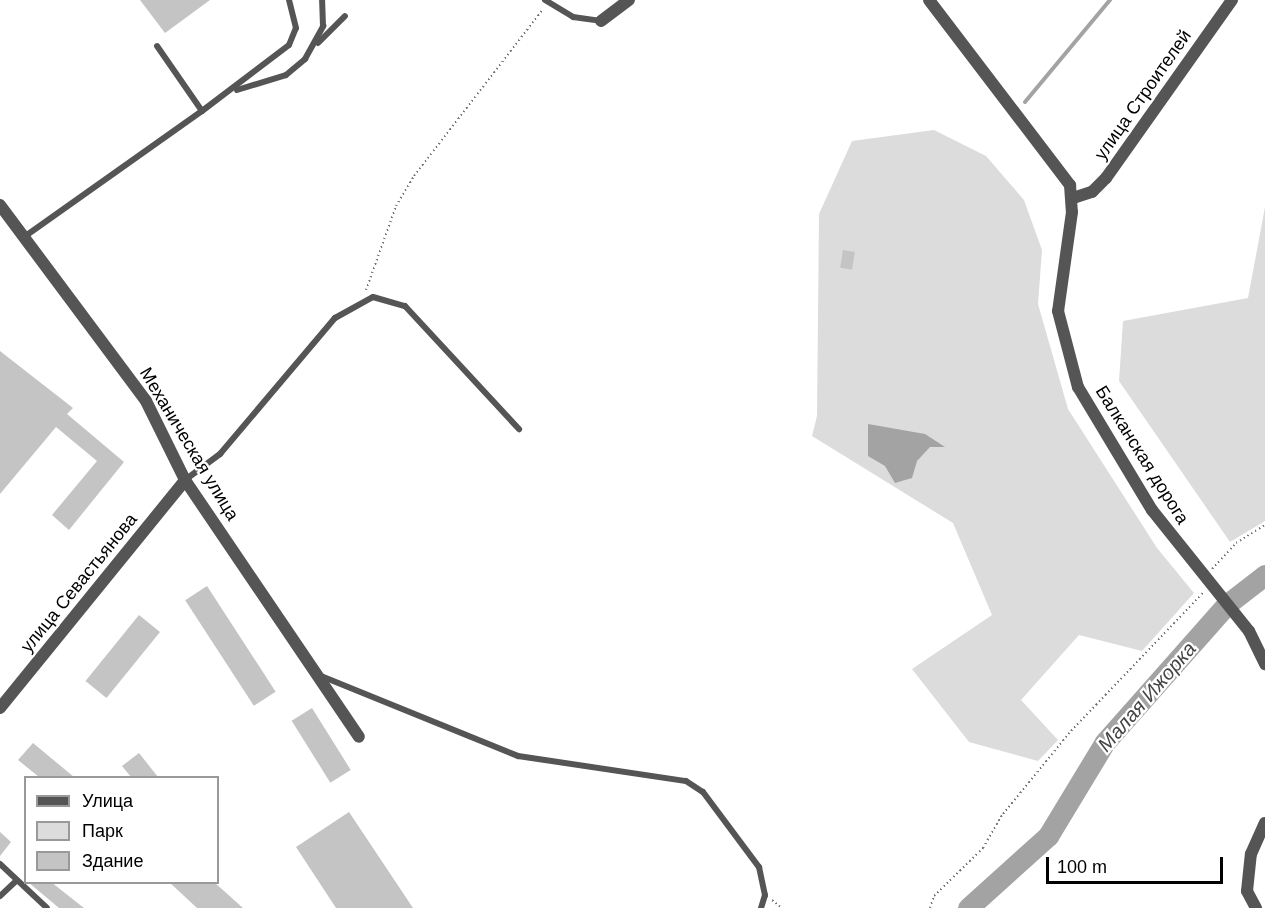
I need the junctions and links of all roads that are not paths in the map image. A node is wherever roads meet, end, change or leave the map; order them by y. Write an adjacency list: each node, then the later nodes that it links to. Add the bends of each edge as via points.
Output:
1 (289, 0): 11 (lane, via 296,28 289,45)
2 (322, 0): 9 (lane)
3 (629, 0): 8 (street)
4 (929, 0): 13 (street, via 1063,173)
5 (1232, 0): 13 (street, улица Строителей, via 1106,178 1092,192)
6 (547, 1): 8 (lane, via 573,17)
7 (345, 16): 9 (lane)
8 (601, 21)
9 (318, 44): 11 (lane, via 286,75)
10 (157, 46): 12 (lane)
11 (233, 91): 12 (lane)
12 (202, 111): 15 (lane)
13 (1073, 198): 18 (street, Балканская дорога, via 1059,278 1064,350 1098,426 1206,583 1249,630)
14 (0, 205): 15 (street, Механическая улица)
15 (23, 237): 17 (street, Механическая улица, via 146,401)
16 (519, 429): 17 (lane, via 405,306 387,299 359,300 335,318 220,454)
17 (185, 480): 19 (street, Механическая улица); 20 (street, улица Севастьянова)
18 (1265, 664)
19 (321, 676): 21 (street, Механическая улица); 27 (lane, via 518,756 686,781 703,792 759,867 765,895)
20 (0, 708)
21 (359, 737)
22 (1265, 823): 28 (street, via 1251,854 1247,891)
23 (0, 864): 24 (lane)
24 (17, 880): 25 (lane); 26 (lane)
25 (0, 896)
26 (47, 908)
27 (761, 908)
28 (1256, 908)

